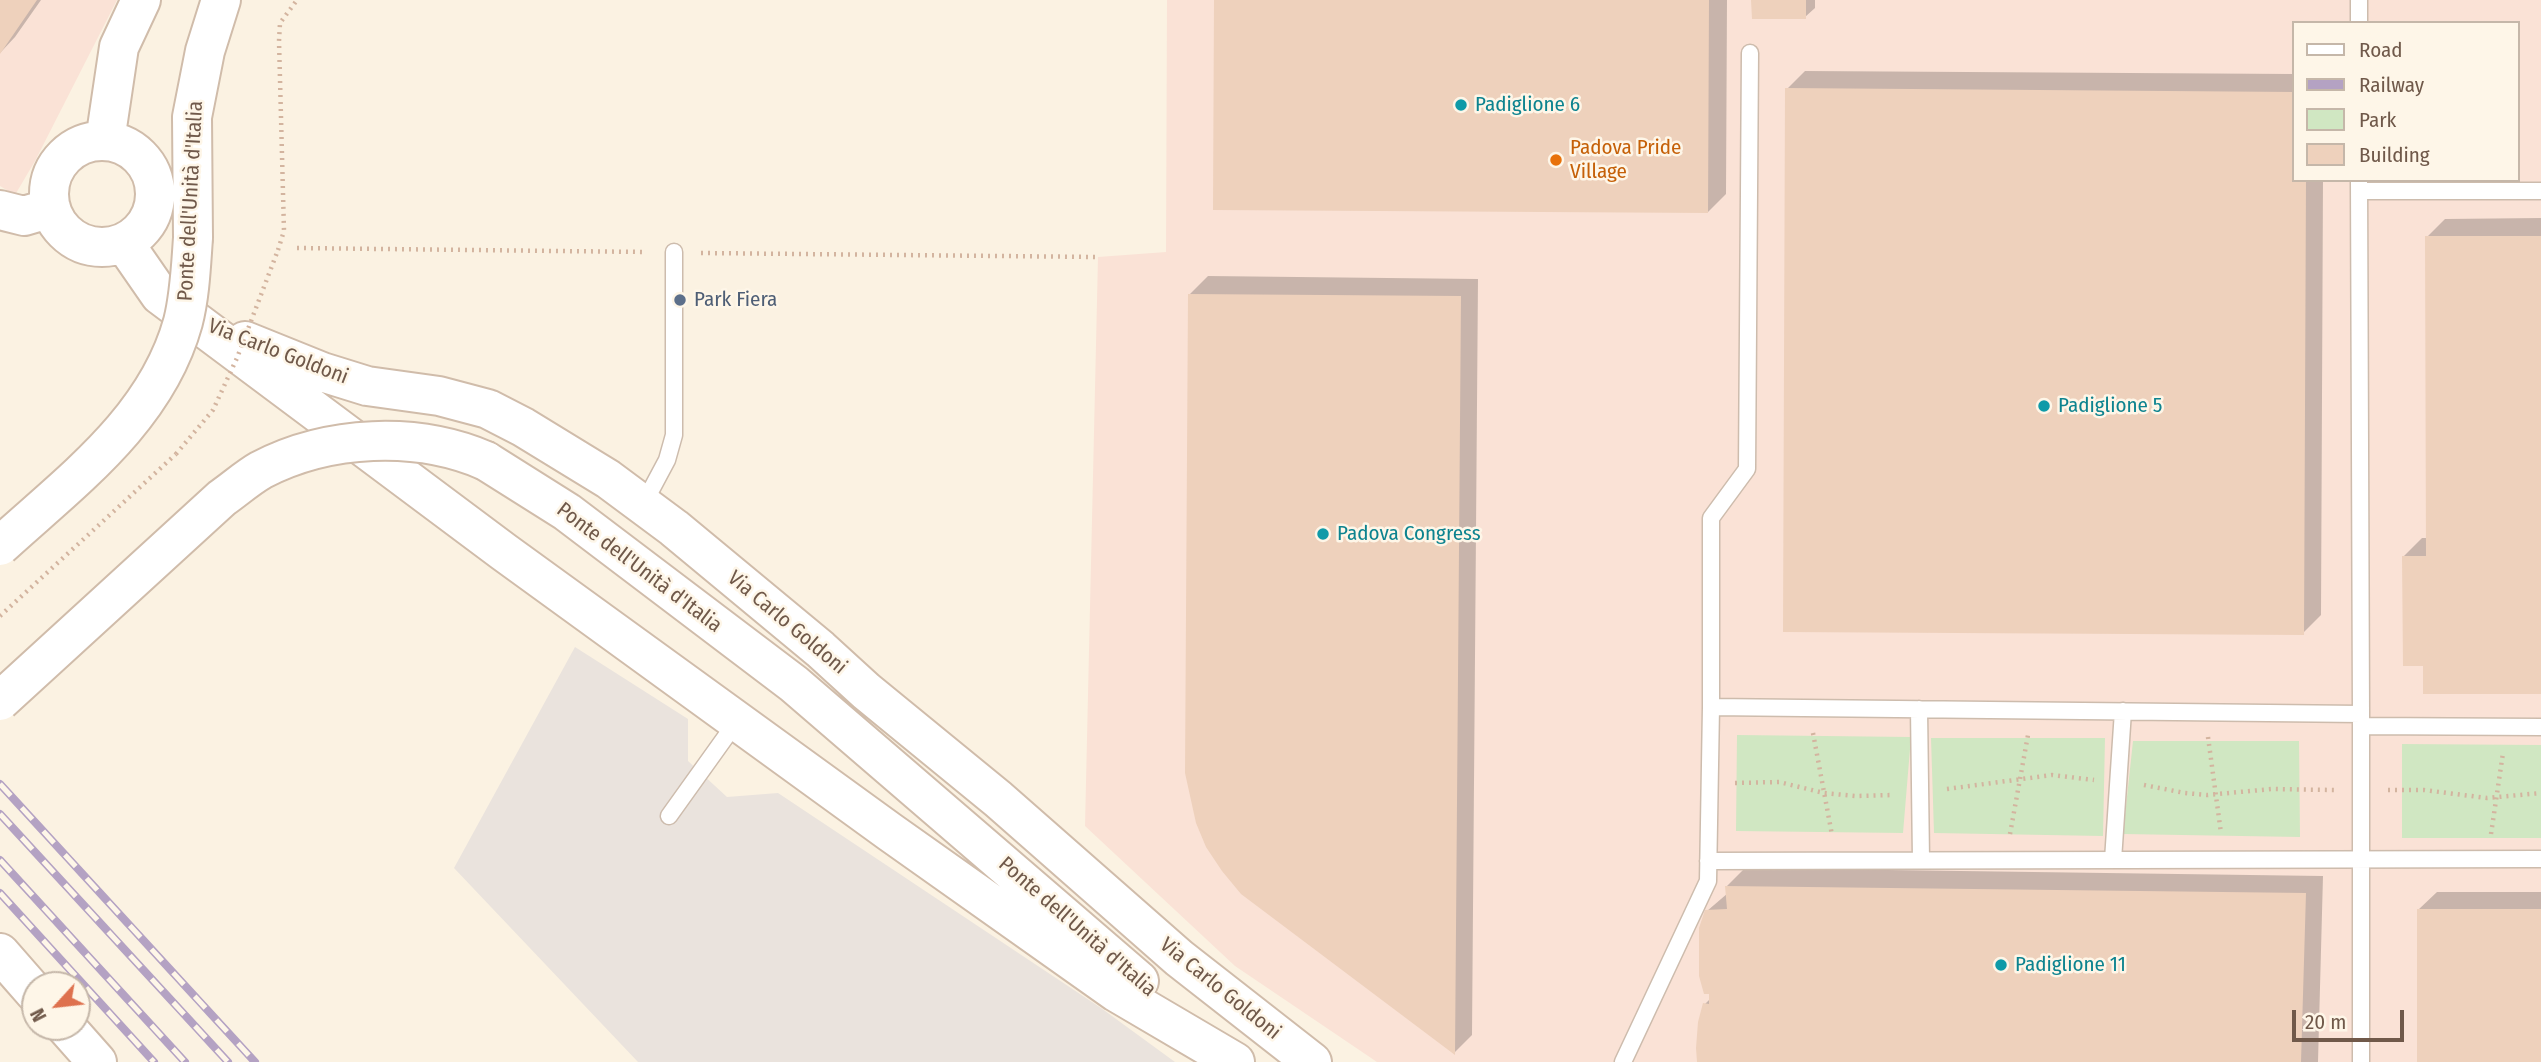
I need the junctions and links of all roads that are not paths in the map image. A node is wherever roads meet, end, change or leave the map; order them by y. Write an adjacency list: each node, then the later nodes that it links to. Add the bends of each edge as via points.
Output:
1 (141, 0): 6 (street, via 119,47)
2 (221, 0): 15 (street, Ponte dell'Unità d'Italia, bridge, via 192,117 191,277 183,321 168,363 151,394 107,448)
3 (2359, 0): 4 (lane)
4 (2359, 21)
5 (1751, 53): 17 (lane, via 1747,469 1711,518)
6 (105, 141): 9 (street, via 78,147 57,167 51,179); 11 (street, via 120,144 145,163 155,192 147,222)
7 (2359, 186): 8 (lane); 20 (lane)
8 (2541, 191)
9 (51, 208): 10 (street, via 24,216); 11 (street, via 57,222 79,242 109,247)
10 (0, 210)
11 (124, 243): 13 (street, Via Carlo Goldoni, via 160,295)
12 (674, 252): 14 (lane, via 674,435 667,460)
13 (189, 316): 14 (street, Via Carlo Goldoni, via 344,379 488,409 598,472); 21 (street, Via Carlo Goldoni)
14 (643, 505): 34 (street, Via Carlo Goldoni, via 998,799 1178,958)
15 (0, 546)
16 (0, 701): 32 (street, Ponte dell'Unità d'Italia, bridge, via 248,478 277,463 352,443 427,444 460,451 486,461 567,512 794,684)
17 (1711, 707): 18 (lane); 25 (lane)
18 (1919, 709): 19 (lane); 26 (lane)
19 (2123, 711): 20 (lane); 27 (lane)
20 (2361, 720): 22 (lane); 28 (lane)
21 (737, 721): 23 (lane); 32 (street, Via Carlo Goldoni, via 1116,992)
22 (2541, 727)
23 (669, 816)
24 (2541, 859): 28 (lane)
25 (1708, 860): 26 (lane); 35 (lane, via 1708,881)
26 (1922, 860): 27 (lane)
27 (2113, 860): 28 (lane)
28 (2361, 860): 36 (lane)
29 (0, 953): 30 (street)
30 (21, 976)
31 (78, 1041): 33 (street)
32 (1231, 1060)
33 (97, 1062)
34 (1312, 1062)
35 (1623, 1062)
36 (2361, 1062)

